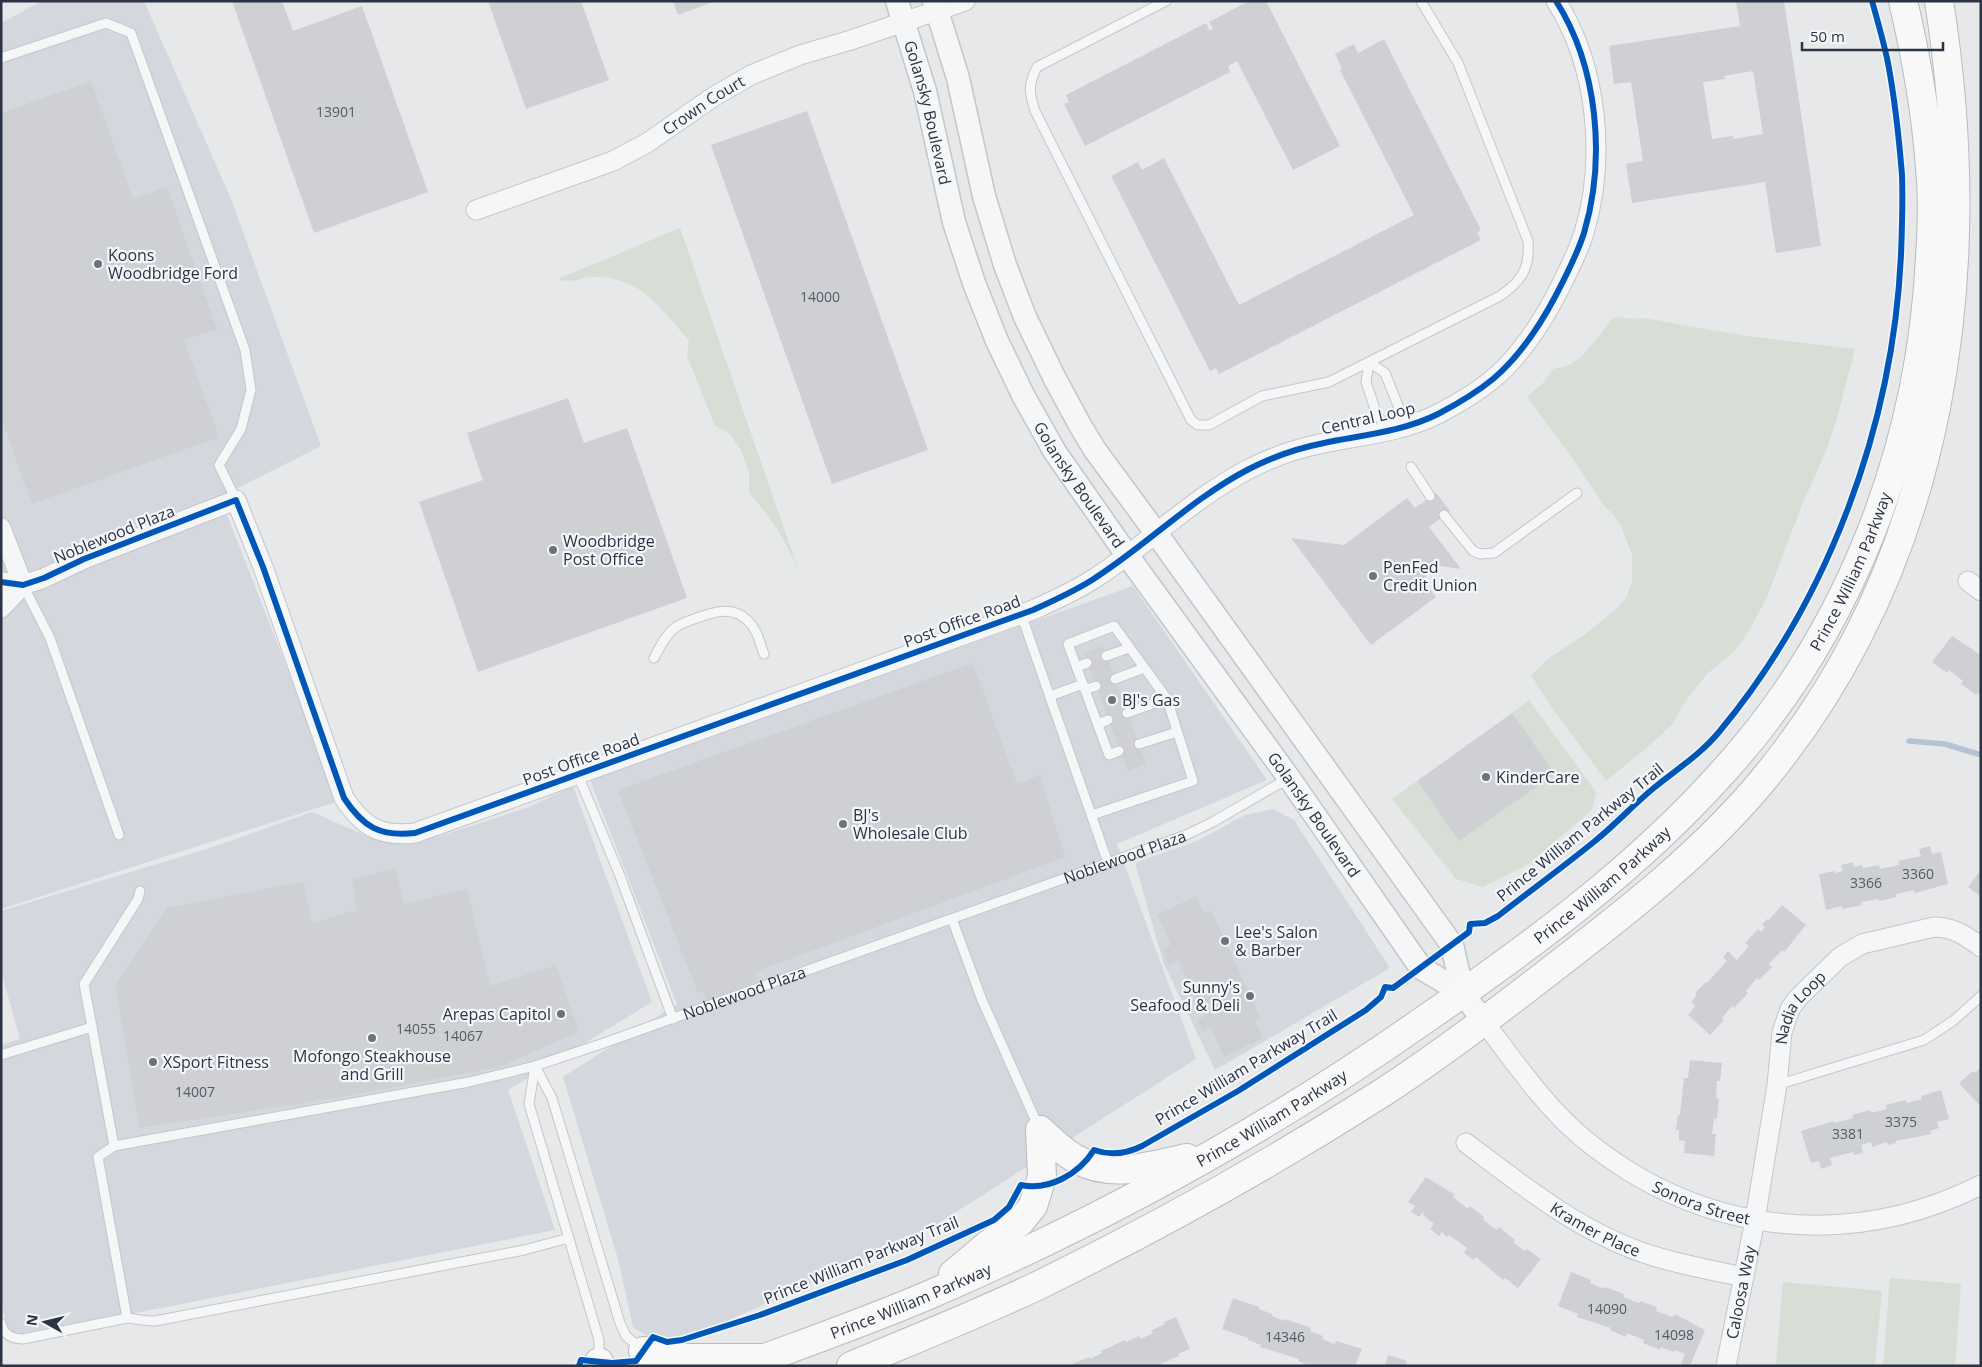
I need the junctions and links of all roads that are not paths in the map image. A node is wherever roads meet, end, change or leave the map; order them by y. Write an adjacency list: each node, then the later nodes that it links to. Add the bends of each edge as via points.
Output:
1 (896, 1): 9 (street, Golansky Boulevard)
2 (965, 1): 8 (street, Crown Court)
3 (1166, 1): 12 (lane, via 1037,68 1030,81 1030,95 1035,111 1191,420 1198,425 1209,425 1262,396 1328,382)
4 (1420, 1): 12 (lane, via 1458,63 1528,241 1529,256 1524,274 1500,296)
5 (1556, 1): 13 (street, Central Loop, via 1580,52 1594,118 1594,182 1577,251 1547,311 1506,367 1464,400 1435,416)
6 (1903, 1): 52 (highway, Prince William Parkway, via 1924,105 1931,171 1929,291 1921,356 1908,418 1888,489 1846,590 1790,686 1722,774 1617,875)
7 (1939, 1): 55 (highway, via 1965,152 1965,285 1946,410 1910,528 1892,572 1836,678 1804,727 1737,810 1656,886)
8 (935, 6): 9 (street, Crown Court); 20 (street, Golansky Boulevard, via 958,78 984,196 1025,316 1054,379 1095,450)
9 (905, 22): 11 (street, Crown Court, via 800,55 752,75 713,97 647,144 613,161); 21 (street, Golansky Boulevard, via 925,91 954,222 997,341 1055,452)
10 (1, 58): 17 (lane, via 106,23 132,33 245,350 251,390 241,429 219,465)
11 (476, 210)
12 (1369, 362): 13 (lane, via 1366,382 1377,415); 13 (lane, via 1386,373 1398,408)
13 (1390, 431): 20 (street, Central Loop, via 1322,443 1251,468 1200,499)
14 (1411, 468): 16 (lane)
15 (1577, 494): 18 (lane, via 1494,553 1473,551)
16 (1430, 496)
17 (236, 500): 23 (street, Noblewood Plaza); 44 (street, Post Office Road, via 260,558 344,798 355,815 382,832 398,835 415,833)
18 (1444, 515)
19 (1, 528): 23 (street)
20 (1156, 533): 21 (street, Central Loop); 52 (street, Golansky Boulevard, via 1452,945)
21 (1127, 555): 25 (street, Post Office Road, via 1093,580); 45 (street, Golansky Boulevard)
22 (1, 582): 23 (street)
23 (23, 586): 24 (street, Noblewood Plaza); 47 (lane, via 50,638)
24 (1, 608)
25 (1021, 614): 36 (lane); 44 (street, Post Office Road)
26 (1129, 648): 28 (lane); 31 (lane, via 1114,626 1068,644); 32 (lane)
27 (764, 654): 29 (lane, via 750,622 728,610 678,625)
28 (1106, 656)
29 (654, 658)
30 (1087, 663): 31 (lane)
31 (1077, 667): 35 (lane)
32 (1144, 668): 33 (lane); 37 (lane)
33 (1115, 679)
34 (1096, 686): 35 (lane)
35 (1084, 687): 36 (lane); 40 (lane)
36 (1050, 696): 46 (lane)
37 (1167, 699): 38 (lane); 41 (lane)
38 (1127, 713)
39 (1108, 720): 40 (lane)
40 (1098, 724): 43 (lane, via 1109,755)
41 (1177, 732): 42 (lane); 46 (lane, via 1193,781)
42 (1139, 744)
43 (1120, 750)
44 (578, 775): 54 (lane)
45 (1289, 778): 48 (lane, Noblewood Plaza, via 1203,827); 52 (street, Golansky Boulevard, via 1421,968)
46 (1092, 816): 48 (lane)
47 (119, 835)
48 (1108, 863): 50 (lane, Noblewood Plaza)
49 (140, 891): 56 (lane, via 138,900 84,984)
50 (952, 919): 54 (lane, Noblewood Plaza); 60 (lane, via 982,1000)
51 (1981, 947): 59 (street, Nadia Loop, via 1956,930 1934,927 1862,944 1840,957 1790,1009 1782,1032)
52 (1463, 993): 55 (street, Golansky Boulevard); 63 (highway, Prince William Parkway, via 1327,1086)
53 (1981, 996): 59 (lane, via 1953,1021 1924,1040)
54 (673, 1019): 58 (lane, Noblewood Plaza)
55 (1484, 1022): 65 (street, Sonora Street, via 1545,1099 1584,1140 1637,1176 1672,1194 1717,1211); 74 (highway, via 1385,1091 1180,1213 963,1320)
56 (92, 1027): 57 (lane); 62 (lane)
57 (1, 1055)
58 (534, 1066): 62 (lane, Noblewood Plaza, via 469,1082); 66 (lane, via 529,1104); 71 (lane, via 552,1098 620,1323 626,1336)
59 (1777, 1085): 65 (street, Nadia Loop)
60 (1040, 1130): 63 (highway, via 1076,1159 1108,1169 1130,1170); 68 (highway, via 1042,1177 1030,1210 1020,1222)
61 (1466, 1143): 67 (street, Kramer Place, via 1583,1226 1614,1241 1666,1260)
62 (114, 1146): 69 (lane, via 98,1157)
63 (1216, 1152): 68 (highway, Prince William Parkway, via 1078,1226)
64 (1981, 1185): 65 (street, Sonora Street, via 1919,1211 1882,1220 1796,1225)
65 (1755, 1220): 67 (street, Caloosa Way)
66 (569, 1238): 69 (lane, via 524,1250 155,1321); 73 (lane, via 599,1340)
67 (1744, 1277): 75 (street, Caloosa Way)
68 (929, 1295): 72 (highway, Prince William Parkway)
69 (127, 1318): 70 (lane, via 23,1339 8,1335)
70 (1, 1323)
71 (643, 1351): 72 (highway, via 666,1358)
72 (754, 1362)
73 (598, 1364)
74 (851, 1366)
75 (1726, 1366)

